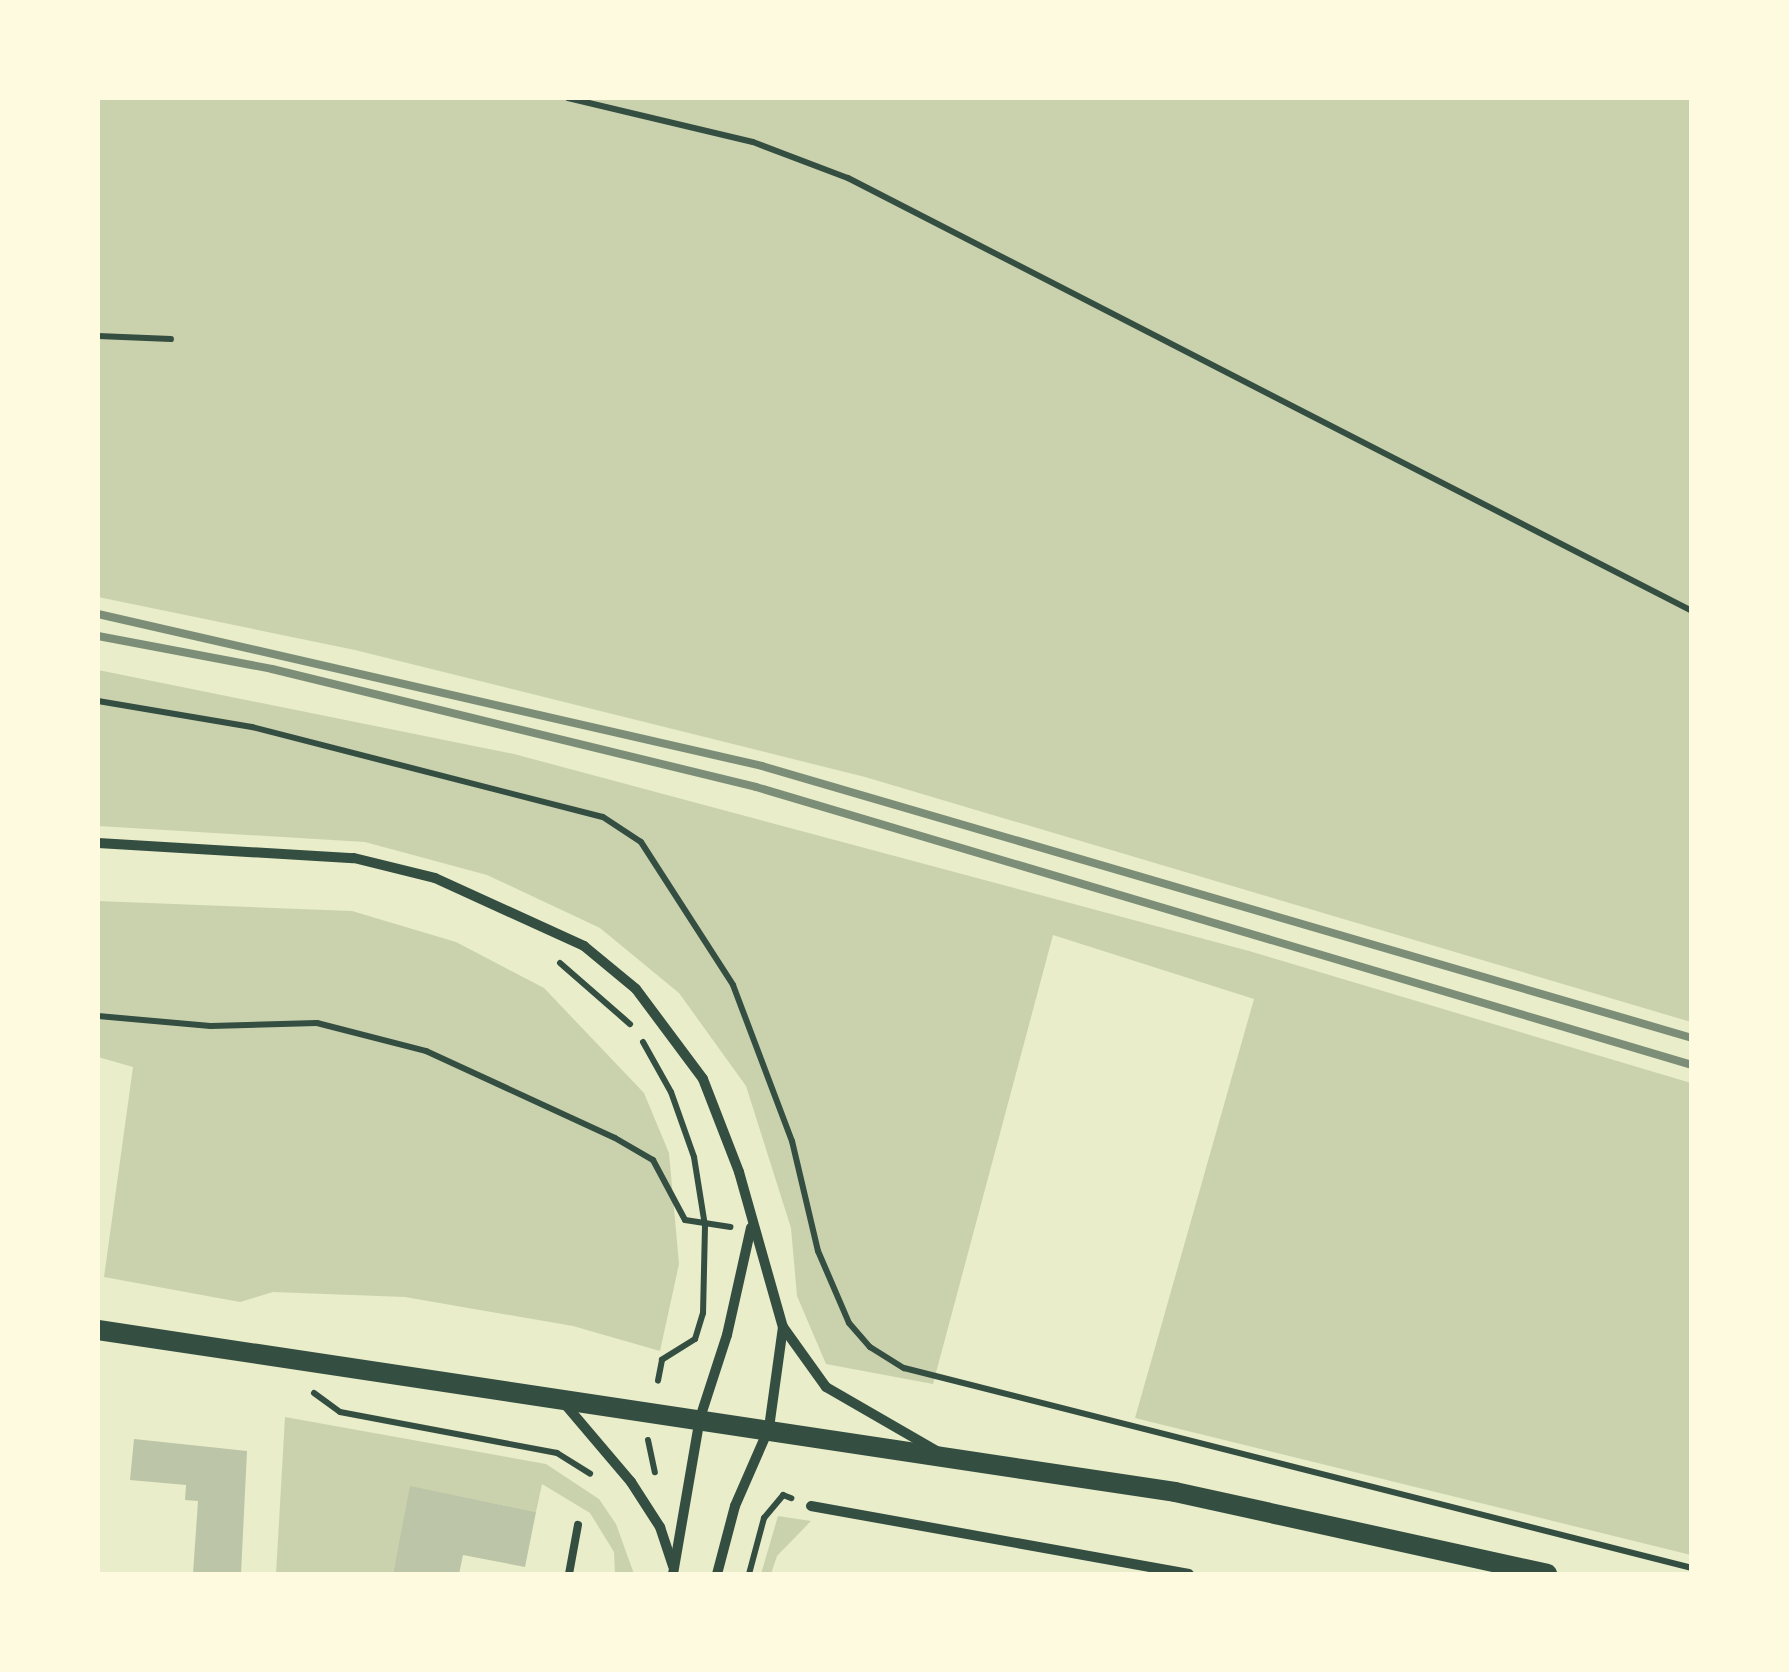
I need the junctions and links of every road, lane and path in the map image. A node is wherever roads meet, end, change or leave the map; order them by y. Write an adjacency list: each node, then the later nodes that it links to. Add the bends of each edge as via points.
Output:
1 (568, 98): 4 (path, via 753,142 848,178)
2 (98, 336): 3 (path)
3 (172, 339)
4 (1692, 611)
5 (98, 701): 25 (path, via 252,728 602,816 642,842 733,984 792,1141 818,1251 841,1307 870,1347 904,1368)
6 (98, 843): 10 (street, via 354,858 490,898 584,946 636,989 703,1079 734,1158)
7 (547, 955): 9 (path, via 636,1030 671,1092 694,1158)
8 (98, 1016): 9 (path, via 211,1026 318,1024 426,1051 653,1160 684,1220)
9 (706, 1226): 10 (path); 13 (path, via 706,1289 695,1339 662,1360)
10 (751, 1228): 11 (street); 16 (street, via 728,1335)
11 (783, 1327): 17 (street); 19 (street, via 826,1386)
12 (98, 1330): 15 (main road)
13 (658, 1381)
14 (301, 1390): 21 (path, via 340,1412 557,1453)
15 (559, 1396): 16 (main road); 26 (street, via 631,1482 660,1527)
16 (700, 1418): 17 (main road); 26 (street)
17 (769, 1428): 19 (main road); 28 (street)
18 (648, 1440): 20 (path)
19 (946, 1456): 31 (main road, via 1303,1516)
20 (655, 1473)
21 (597, 1481)
22 (783, 1495): 29 (path, via 764,1518)
23 (811, 1506): 30 (street)
24 (578, 1525): 27 (lane)
25 (1692, 1568)
26 (673, 1571)
27 (569, 1574)
28 (717, 1574)
29 (749, 1574)
30 (1189, 1574)
31 (1547, 1574)

